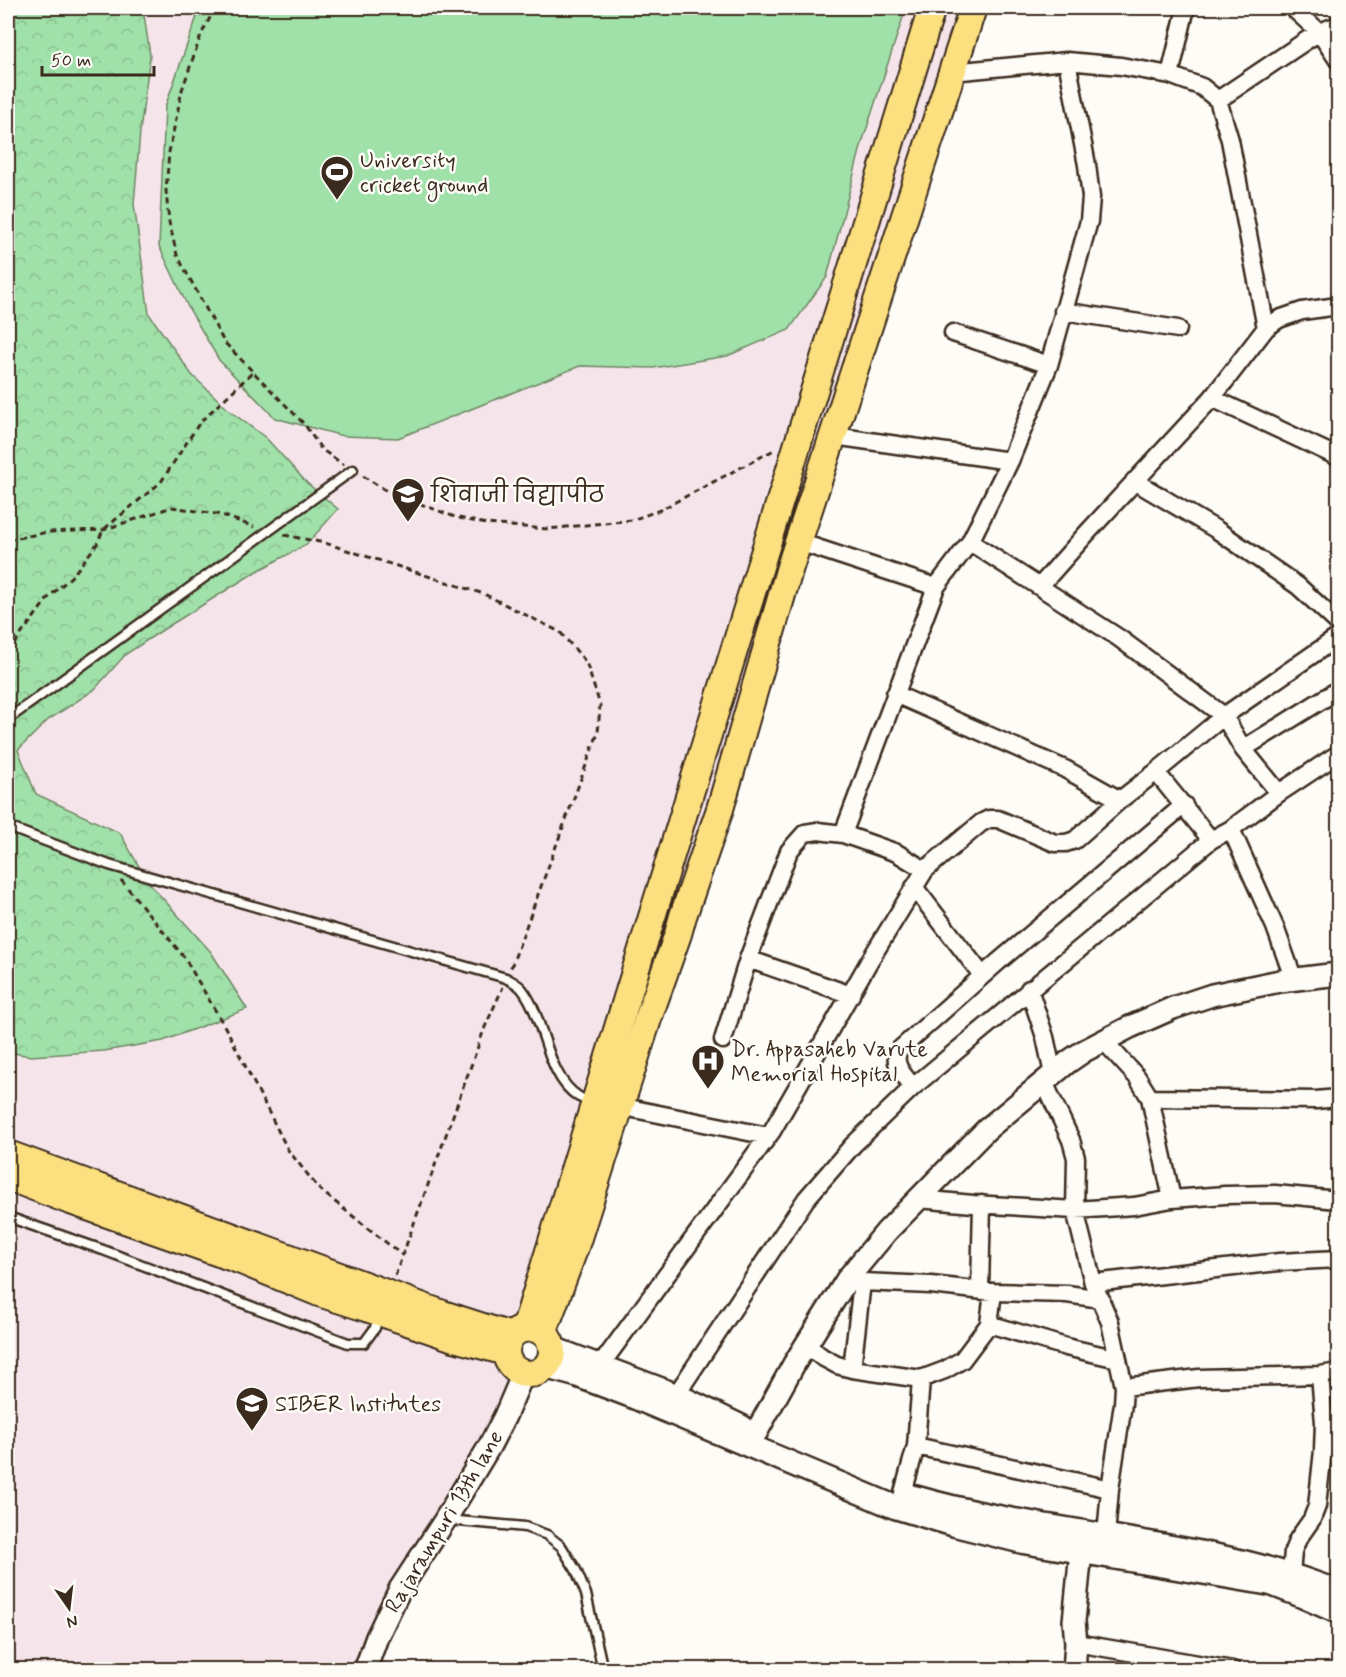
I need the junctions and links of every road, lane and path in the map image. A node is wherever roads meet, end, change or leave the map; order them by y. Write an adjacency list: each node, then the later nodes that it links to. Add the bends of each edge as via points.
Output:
1 (215, 8): 19 (path, via 182,90 168,152 169,222 177,255 224,342)
2 (932, 8): 21 (main road)
3 (973, 8): 10 (main road)
4 (1186, 8): 11 (street)
5 (1293, 8): 7 (street)
6 (1338, 25): 7 (street)
7 (1320, 32): 8 (street); 12 (street)
8 (1338, 60)
9 (1066, 62): 10 (street); 11 (street); 14 (street, via 1090,197 1089,221)
10 (952, 72): 22 (main road)
11 (1170, 75): 12 (street, via 1202,87)
12 (1218, 100): 15 (street, via 1230,140)
13 (1338, 306): 15 (street, via 1302,311)
14 (1063, 311): 16 (street); 18 (street)
15 (1266, 328): 20 (street)
16 (1179, 329)
17 (953, 333): 18 (street)
18 (1049, 365): 24 (street)
19 (253, 372): 25 (path, via 321,448); 27 (path, via 200,422 161,482)
20 (1212, 398): 23 (street); 26 (street)
21 (799, 436): 25 (path, via 660,510 632,519 548,529 455,517 387,490); 67 (main road)
22 (834, 436): 24 (street); 30 (main road)
23 (1338, 457)
24 (1010, 460): 31 (street)
25 (353, 470): 28 (lane)
26 (1134, 481): 32 (street); 34 (street, via 1217,530 1288,579)
27 (103, 530): 28 (path, via 172,507 222,515); 29 (path, via 48,532); 36 (path, via 73,575 49,597)
28 (267, 531): 40 (lane); 57 (path, via 325,543 484,594 560,632 585,663 600,705 598,733)
29 (8, 540)
30 (799, 542): 33 (street); 67 (main road, via 720,809 678,934 648,1019)
31 (970, 542): 32 (street); 33 (street)
32 (1040, 586): 39 (street, via 1119,638)
33 (936, 587): 38 (street)
34 (1338, 623)
35 (1338, 637): 39 (street)
36 (8, 652)
37 (1338, 690): 41 (street)
38 (895, 694): 45 (street, via 1025,750); 49 (street)
39 (1224, 716): 41 (street); 43 (street)
40 (8, 719)
41 (1244, 749): 44 (street)
42 (1338, 754): 44 (street)
43 (1156, 772): 45 (street); 46 (street)
44 (1280, 793): 48 (street)
45 (1120, 800): 52 (street, via 1075,840 1065,843 1055,843 998,819 989,819)
46 (1184, 805): 50 (street); 56 (street)
47 (8, 826): 51 (lane)
48 (1231, 829): 50 (street); 58 (street)
49 (843, 834): 52 (street, via 897,853); 54 (street, via 805,833 789,851)
50 (1211, 840): 59 (street)
51 (109, 865): 57 (lane); 77 (path, via 184,957 229,1034 288,1150 320,1190)
52 (925, 870): 53 (street)
53 (914, 887): 56 (street); 60 (street)
54 (748, 959): 60 (street); 61 (street)
55 (1338, 974): 58 (street)
56 (982, 975): 64 (street, via 899,1050 896,1061)
57 (506, 978): 67 (lane, via 521,987 534,1010 566,1086 579,1097); 77 (path)
58 (1294, 980): 62 (street, via 1212,995)
59 (1029, 989): 63 (street, via 1045,1037); 64 (street)
60 (851, 995): 68 (street)
61 (723, 1040)
62 (1103, 1040): 63 (street); 65 (street, via 1137,1077)
63 (1049, 1078): 71 (street, via 986,1130); 75 (street, via 1076,1158)
64 (913, 1087): 93 (street, via 853,1145 806,1199)
65 (1150, 1098): 66 (street); 72 (street)
66 (1338, 1098)
67 (607, 1105): 68 (street); 85 (main road, via 575,1247)
68 (768, 1136): 87 (street)
69 (8, 1154): 82 (main road, via 315,1266)
70 (8, 1176): 82 (main road, via 319,1293)
71 (919, 1199): 74 (street); 79 (street, via 887,1231)
72 (1172, 1199): 73 (street, via 1275,1194); 75 (street)
73 (1338, 1200)
74 (982, 1204): 75 (street); 80 (street)
75 (1075, 1210): 81 (street)
76 (8, 1216): 82 (lane, via 348,1342 364,1343 375,1328)
77 (402, 1255): 82 (path)
78 (1338, 1259): 81 (street, via 1279,1262)
79 (855, 1280): 80 (street); 84 (street); 88 (street)
80 (986, 1290): 81 (street, via 1067,1294); 83 (street)
81 (1097, 1291): 86 (street, via 1110,1322)
82 (384, 1303): 85 (main road, via 443,1314)
83 (989, 1324): 86 (street); 91 (street, via 962,1360)
84 (806, 1345): 88 (street, via 837,1365); 94 (street)
85 (529, 1348): 87 (main road); 99 (street, Rajarampuri 13th lane, via 505,1416); 101 (main road, via 576,1375 895,1507 1023,1542)
86 (1118, 1359): 92 (street)
87 (600, 1366): 93 (main road)
88 (852, 1369): 91 (street)
89 (1338, 1372): 90 (street)
90 (1320, 1375): 92 (street, via 1200,1378); 96 (street)
91 (921, 1379): 95 (street)
92 (1124, 1387): 97 (street)
93 (676, 1395): 94 (main road)
94 (756, 1433): 98 (main road)
95 (916, 1446): 97 (street); 98 (street)
96 (1331, 1451): 102 (street, via 1317,1506 1293,1551)
97 (1110, 1489): 100 (street)
98 (903, 1493): 100 (main road, via 942,1505)
99 (445, 1520): 108 (street, Rajarampuri 13th lane, via 400,1589); 109 (lane, via 525,1527 547,1535 561,1546 586,1594)
100 (1107, 1536): 102 (main road, via 1240,1561)
101 (1081, 1552): 104 (main road, via 1271,1584); 105 (street, via 1074,1621)
102 (1291, 1575): 103 (main road)
103 (1338, 1592)
104 (1338, 1612)
105 (1076, 1643): 110 (street); 111 (street)
106 (8, 1666): 107 (lane)
107 (20, 1670)
108 (365, 1670)
109 (603, 1670)
110 (1074, 1670)
111 (1233, 1670)

